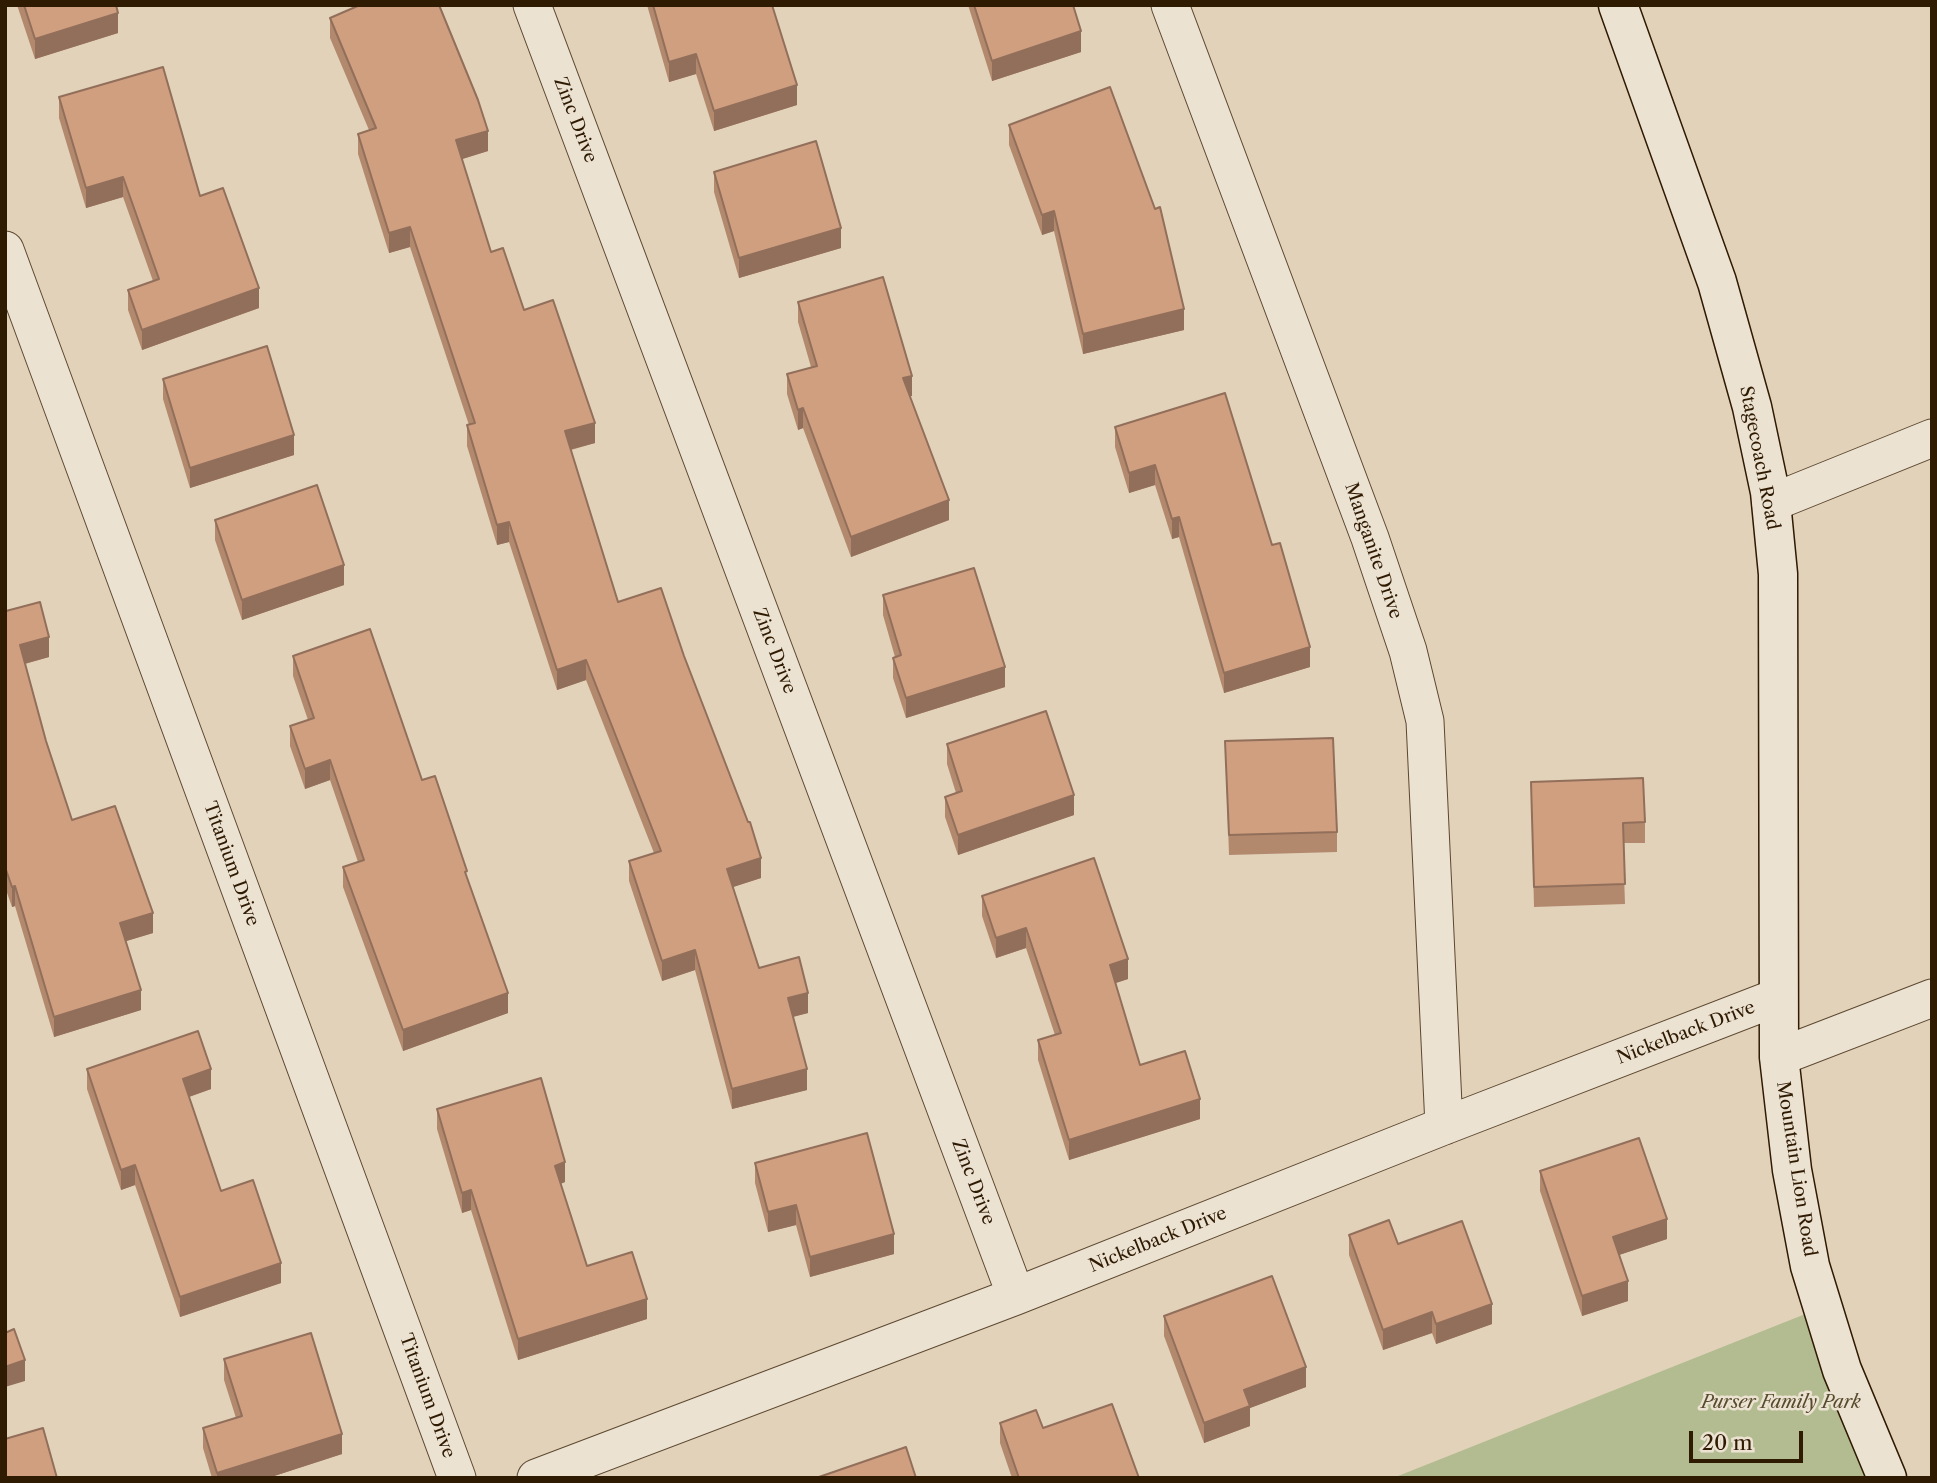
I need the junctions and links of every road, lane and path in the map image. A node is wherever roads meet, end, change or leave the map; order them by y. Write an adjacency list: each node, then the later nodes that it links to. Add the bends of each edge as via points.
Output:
1 (533, 5): 11 (street, Zinc Drive)
2 (1170, 5): 10 (street, Manganite Drive, via 1370,537 1425,721)
3 (1618, 5): 6 (street, Stagecoach Road, via 1717,282 1752,407)
4 (5, 250): 12 (street, Titanium Drive)
5 (1932, 438): 6 (street)
6 (1771, 503): 7 (street, Stagecoach Road, via 1778,574)
7 (1778, 997): 9 (street, Stagecoach Road); 10 (street, Nickelback Drive)
8 (1932, 998): 9 (street)
9 (1779, 1057): 14 (street, Mountain Lion Road, via 1792,1170 1810,1266 1842,1370)
10 (1444, 1126): 11 (street, Nickelback Drive)
11 (1016, 1296): 13 (street, Nickelback Drive)
12 (457, 1478)
13 (536, 1478)
14 (1887, 1478)

